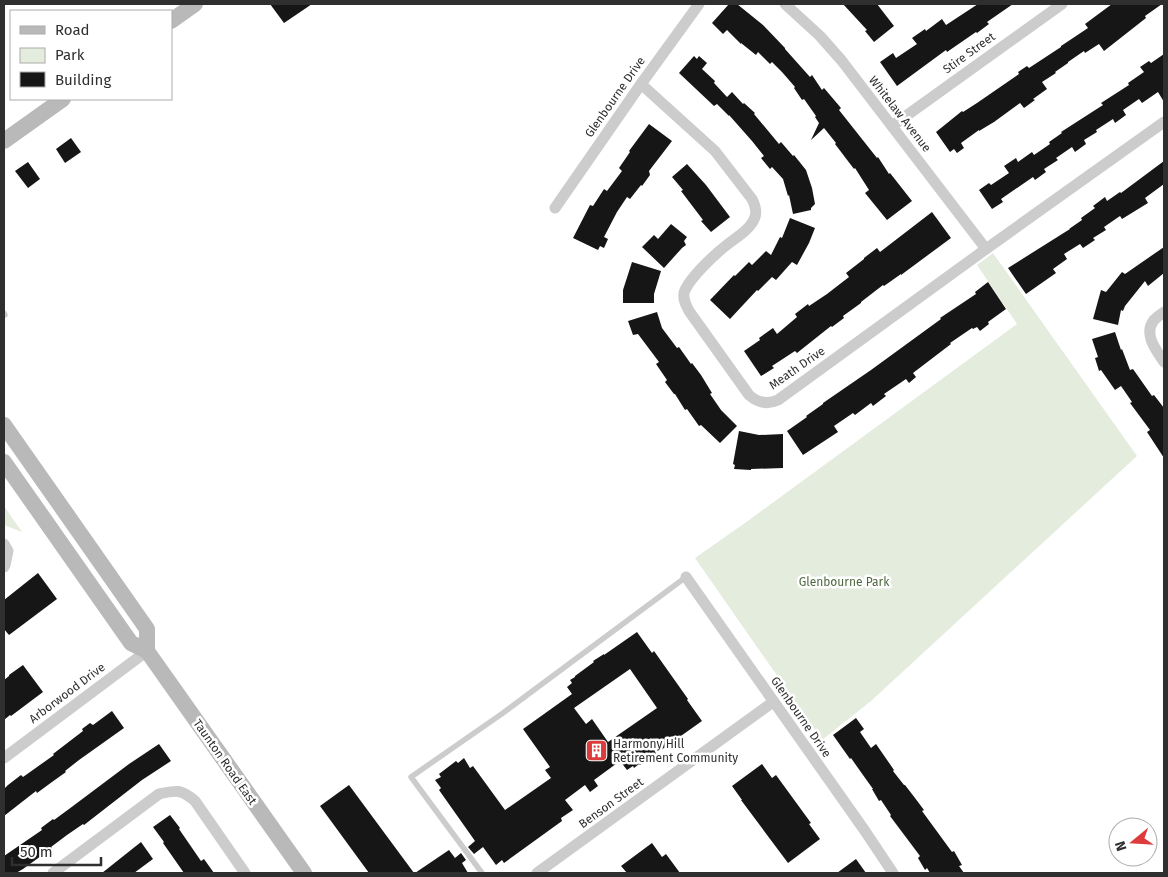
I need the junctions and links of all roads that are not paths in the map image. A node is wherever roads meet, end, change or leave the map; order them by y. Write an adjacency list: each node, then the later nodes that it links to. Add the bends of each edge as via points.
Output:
1 (195, 4): 5 (main road)
2 (699, 4): 6 (street, Glenbourne Drive)
3 (785, 4): 9 (street, Whitelaw Avenue, via 830,47)
4 (1062, 4): 9 (street, Stire Street)
5 (172, 20)
6 (641, 84): 11 (street, Glenbourne Drive); 12 (street, Meath Drive, via 715,151 754,204 756,214 752,223 700,271 686,287 684,297 686,306 749,396 758,402 778,400)
7 (62, 100): 10 (main road)
8 (1164, 122): 12 (street, Meath Drive)
9 (892, 126): 12 (street, Whitelaw Avenue)
10 (4, 141)
11 (555, 208)
12 (986, 249)
13 (1164, 312): 14 (street, via 1154,320 1150,331 1152,343)
14 (1164, 362)
15 (4, 425): 20 (main road, via 148,629)
16 (4, 462): 20 (main road, Taunton Road East, via 131,643)
17 (4, 544): 18 (street, via 8,551)
18 (4, 567)
19 (686, 577): 21 (street, Glenbourne Drive); 26 (lane, via 412,777)
20 (147, 651): 22 (street, Arborwood Drive); 25 (main road, Taunton Road East)
21 (773, 702): 27 (street, Benson Street); 28 (street, Glenbourne Drive)
22 (4, 758)
23 (53, 873): 24 (street, via 159,794 174,790 185,792 195,801)
24 (245, 873)
25 (304, 873)
26 (482, 873)
27 (537, 873)
28 (893, 873)

